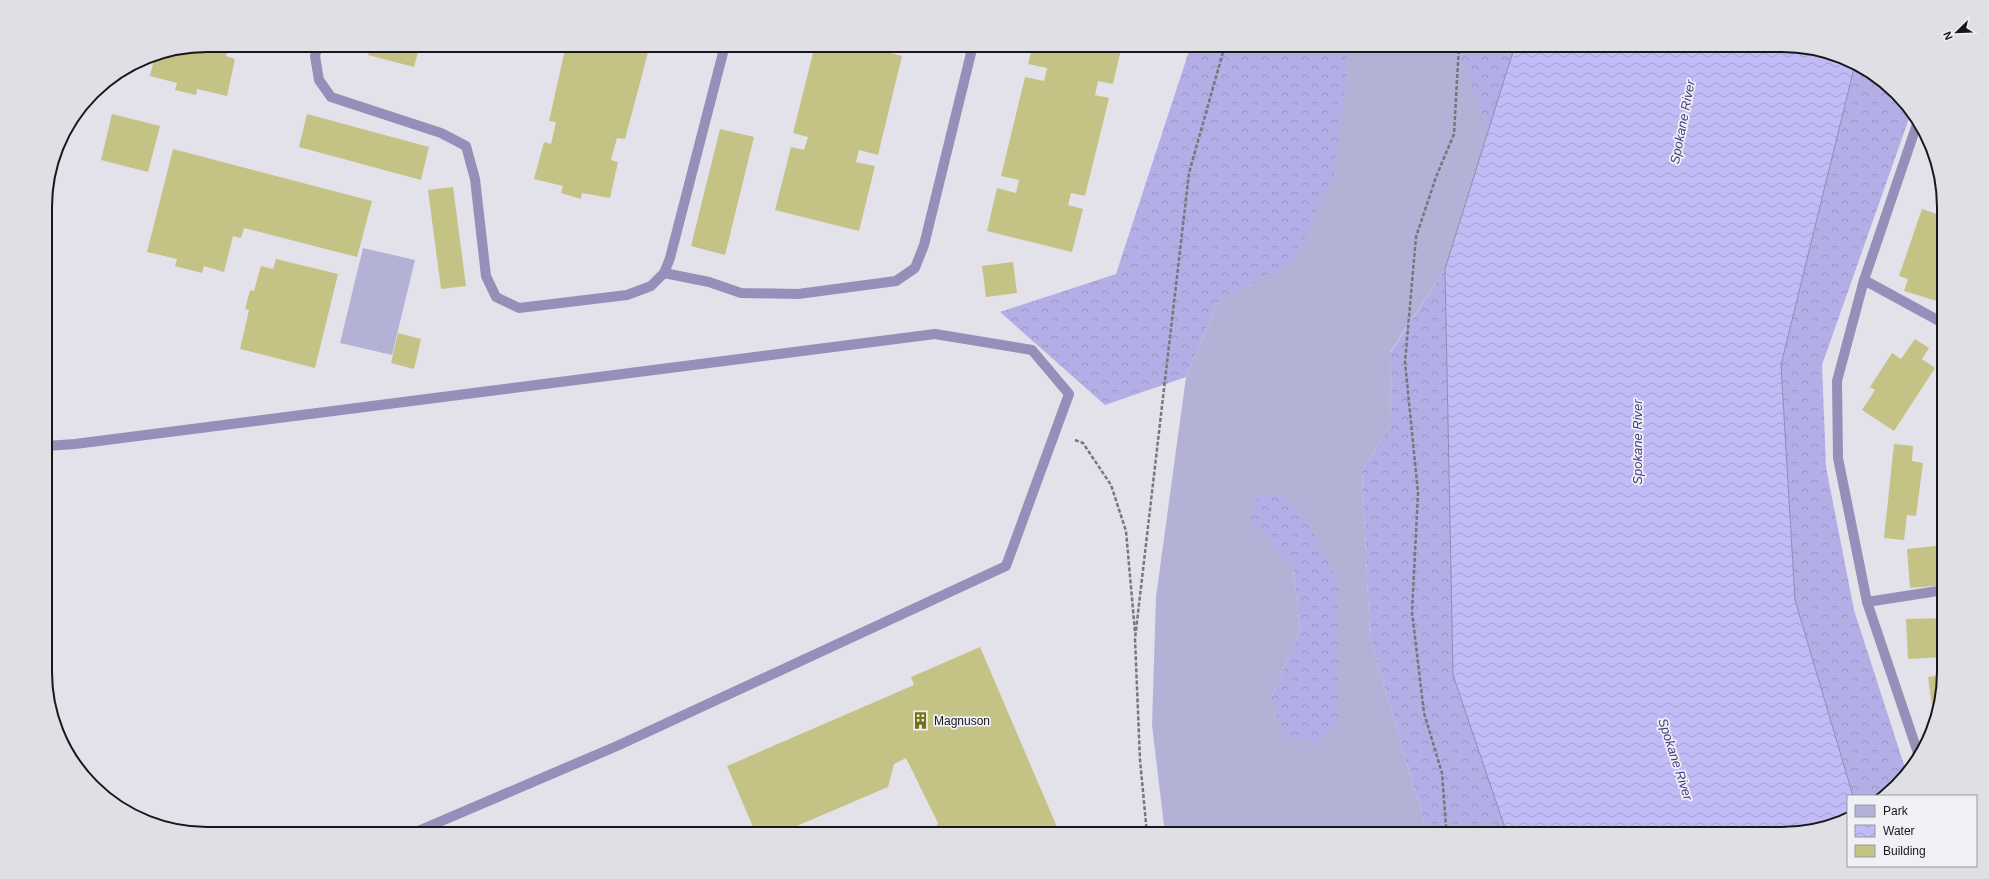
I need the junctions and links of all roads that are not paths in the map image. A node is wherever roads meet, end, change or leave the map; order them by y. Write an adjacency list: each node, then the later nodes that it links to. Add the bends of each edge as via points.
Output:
1 (317, 52): 5 (lane, via 319,80 331,97 441,133 466,146 475,179 486,276 496,297 519,308 627,295 652,286)
2 (723, 52): 5 (lane)
3 (971, 52): 5 (lane, via 924,245 915,268 896,281 798,294 741,293 709,282)
4 (1915, 128): 6 (lane)
5 (664, 273)
6 (1864, 280): 7 (lane); 10 (lane, via 1837,381 1838,458)
7 (1937, 320)
8 (52, 446): 12 (lane, via 935,334 1032,350 1069,394 1006,566 617,746)
9 (1937, 591): 10 (lane)
10 (1867, 602): 11 (lane)
11 (1917, 749)
12 (427, 827)

